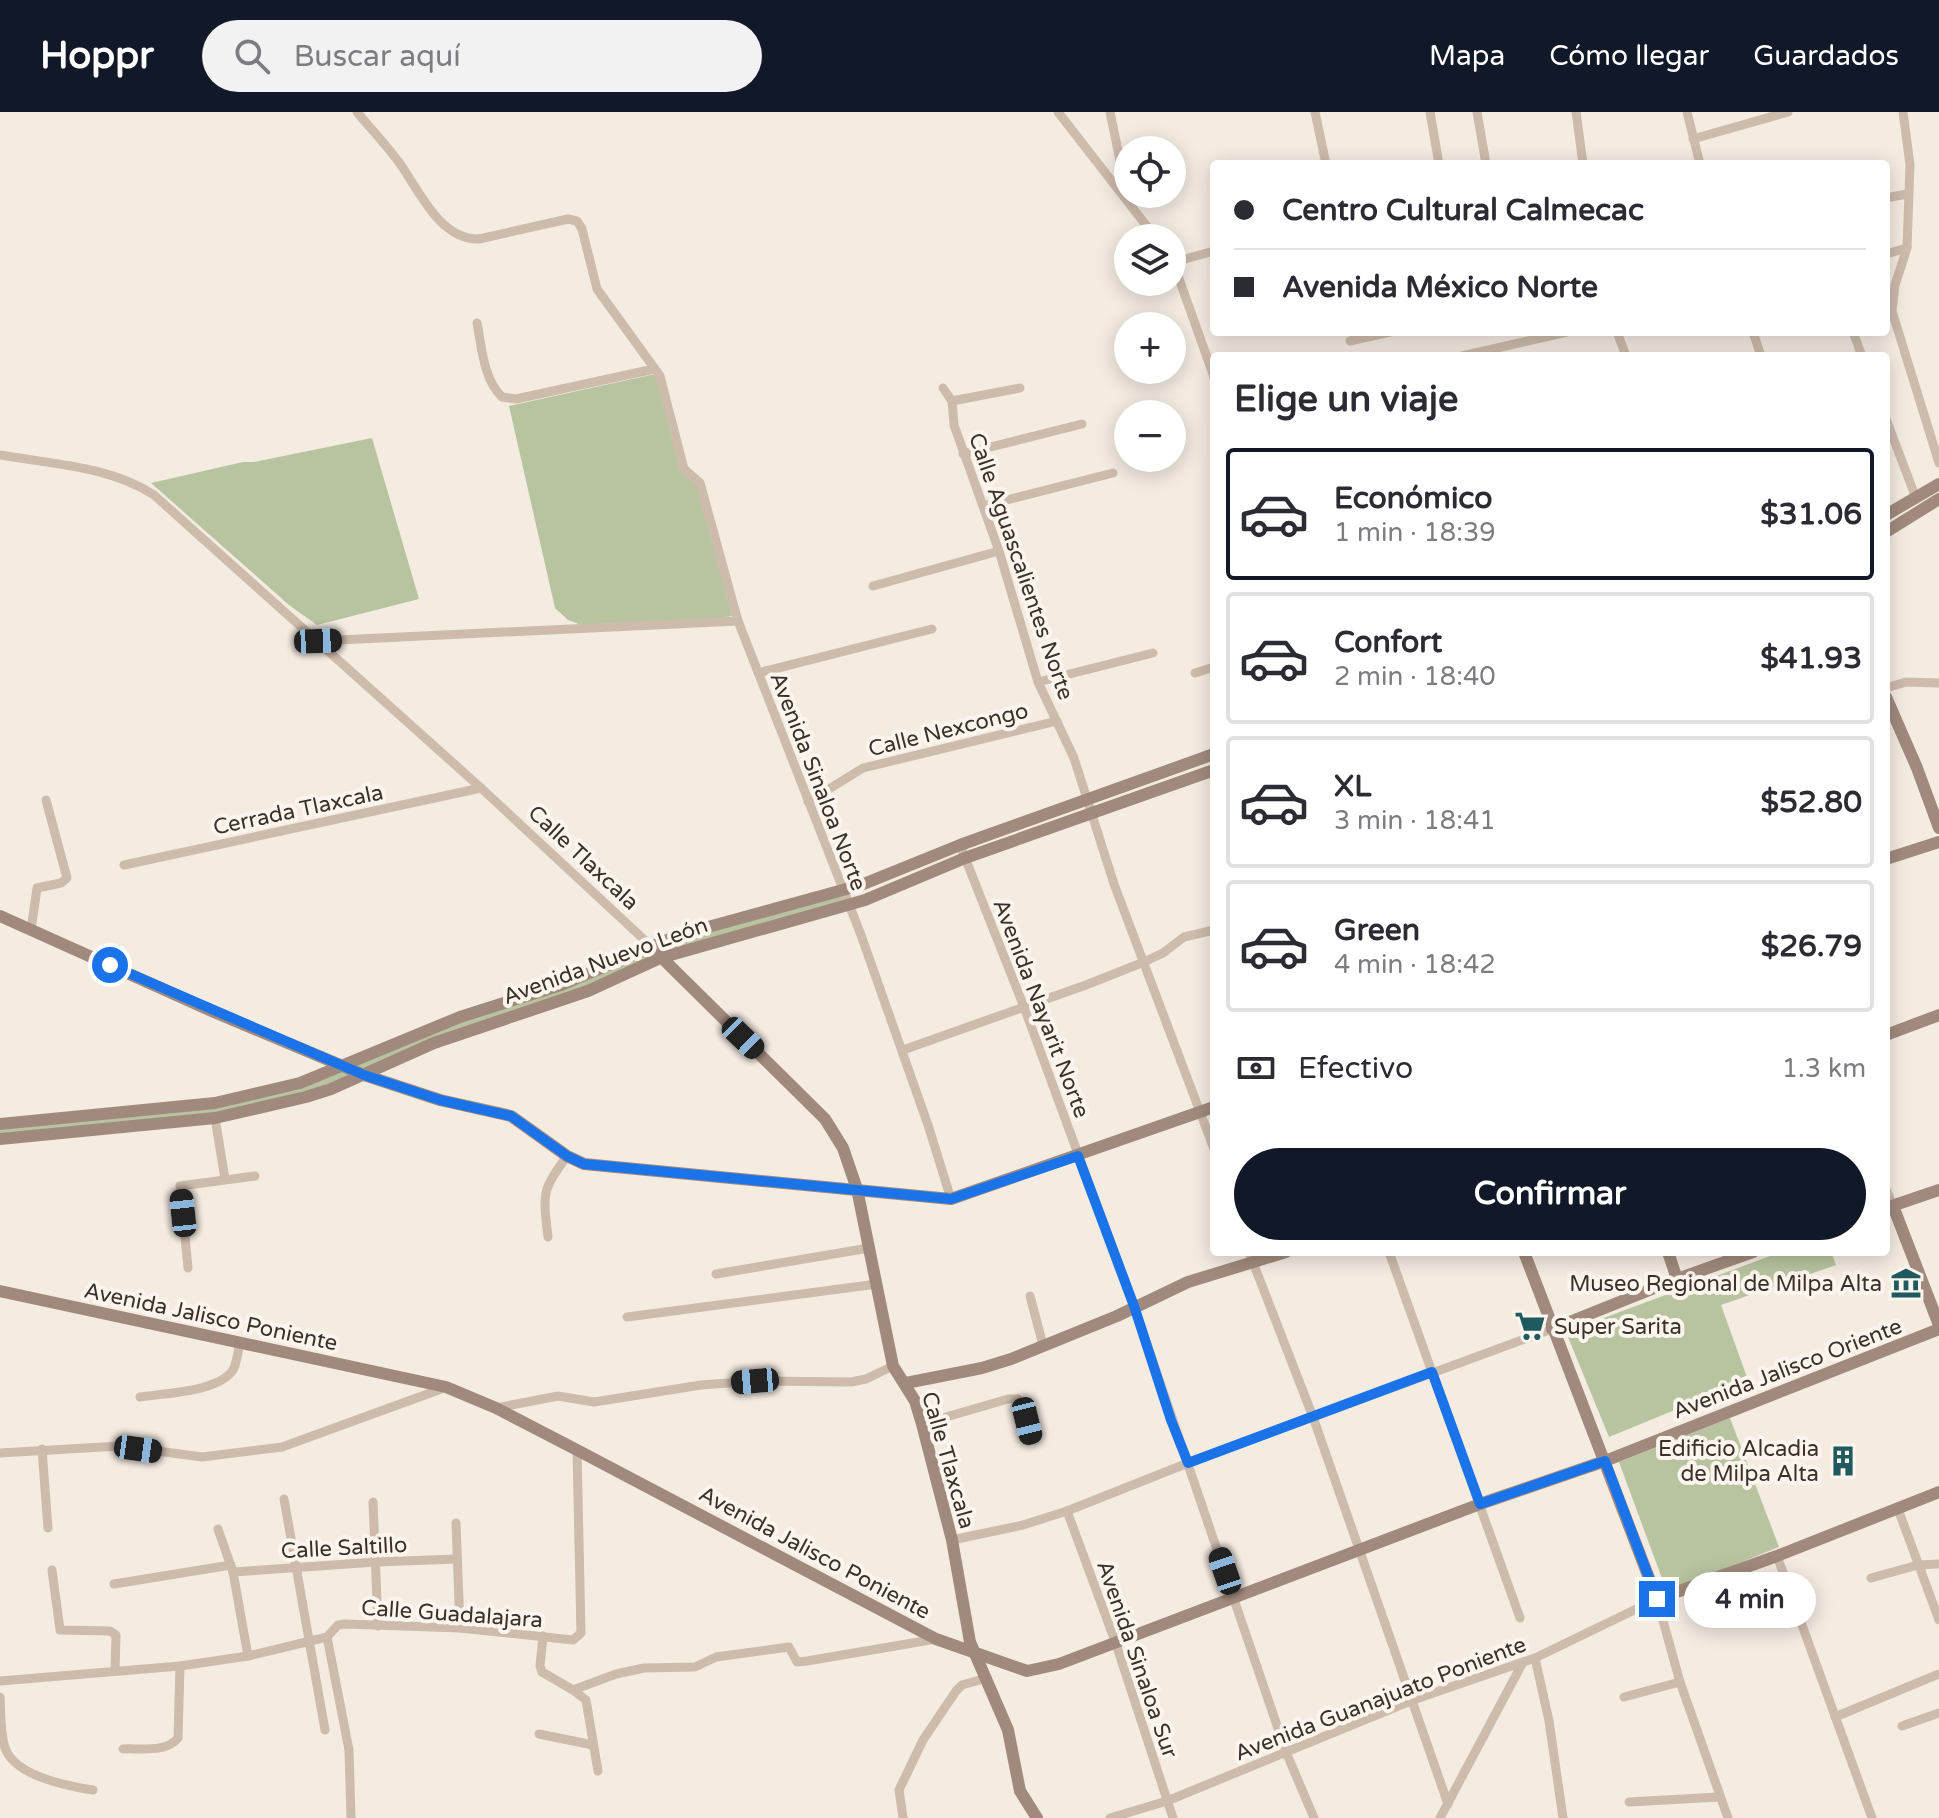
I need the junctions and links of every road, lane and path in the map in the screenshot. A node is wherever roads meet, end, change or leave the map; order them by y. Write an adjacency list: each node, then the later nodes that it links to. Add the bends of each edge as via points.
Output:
1 (357, 112): 34 (street, via 425,203 465,239 577,221 597,289)
2 (1058, 112): 18 (street)
3 (1110, 112): 11 (street)
4 (1315, 112): 13 (street)
5 (1430, 112): 14 (street)
6 (1477, 112): 15 (street)
7 (1576, 112): 16 (street)
8 (1687, 112): 12 (street)
9 (1788, 112): 12 (street)
10 (1903, 112): 19 (street, via 1910,165)
11 (1115, 136)
12 (1693, 139): 17 (street)
13 (1325, 160)
14 (1438, 160)
15 (1485, 160)
16 (1582, 160)
17 (1699, 160)
18 (1114, 183)
19 (1907, 194): 20 (street); 23 (street)
20 (1890, 197)
21 (1133, 208): 22 (street)
22 (1145, 224)
23 (1907, 248): 25 (street); 42 (street, via 1892,311)
24 (1210, 252): 26 (street)
25 (1890, 253)
26 (1186, 257)
27 (1186, 296): 33 (street)
28 (477, 323): 34 (street, via 487,372 502,397 516,399)
29 (1372, 336): 31 (street)
30 (1552, 336): 32 (street)
31 (1350, 341)
32 (1490, 352)
33 (1210, 366)
34 (657, 372): 52 (street, Avenida Sinaloa Norte, via 684,469 700,483)
35 (943, 388): 37 (street, Calle Aguascalientes Norte)
36 (1020, 388): 37 (street)
37 (952, 401): 40 (street, Calle Aguascalientes Norte)
38 (1082, 424): 40 (street)
39 (1890, 430): 45 (street)
40 (963, 454): 47 (street, Calle Aguascalientes Norte)
41 (0, 455): 54 (street, Calle Tlaxcala, via 114,474 135,483)
42 (1939, 463)
43 (1113, 473): 47 (street)
44 (1939, 484): 45 (street)
45 (1916, 498): 48 (street)
46 (1939, 499): 49 (street)
47 (983, 506): 50 (street, Calle Aguascalientes Norte)
48 (1890, 513)
49 (1890, 530)
50 (999, 551): 51 (street); 59 (street, Calle Aguascalientes Norte)
51 (873, 586)
52 (738, 621): 54 (street); 57 (street, Avenida Sinaloa Norte)
53 (932, 629): 57 (street)
54 (318, 641): 66 (street, Calle Tlaxcala)
55 (1153, 653): 59 (street)
56 (1210, 668): 58 (street)
57 (758, 673): 68 (street, Avenida Sinaloa Norte)
58 (1195, 673)
59 (1038, 682): 63 (street, Calle Aguascalientes Norte)
60 (1939, 683): 61 (street)
61 (1890, 687)
62 (1890, 706): 70 (street)
63 (1057, 721): 68 (street, Calle Nexcongo, via 863,768); 69 (street, Calle Aguascalientes Norte)
64 (1210, 757): 69 (street, Avenida Nuevo León)
65 (1210, 771): 69 (street, Avenida Nuevo León)
66 (481, 788): 75 (street, Cerrada Tlaxcala); 81 (street, Calle Tlaxcala)
67 (46, 800): 79 (street, via 67,878 37,888)
68 (808, 802): 76 (street, Avenida Sinaloa Norte)
69 (1090, 807): 72 (street, Avenida Nuevo León); 73 (street, Avenida Nuevo León); 83 (street, Calle Aguascalientes Norte)
70 (1939, 828)
71 (1939, 842): 74 (street)
72 (960, 845): 73 (street, Avenida Nayarit Norte); 76 (street, Avenida Nuevo León)
73 (965, 858): 77 (street, Avenida Nuevo León); 84 (street, Avenida Nayarit Norte)
74 (1890, 858)
75 (124, 865)
76 (843, 891): 77 (street, Avenida Sinaloa Norte); 81 (street, Avenida Nuevo León)
77 (848, 905): 82 (street, Avenida Nuevo León); 87 (street, Avenida Sinaloa Norte)
78 (0, 916): 79 (street)
79 (31, 930): 88 (street)
80 (1210, 931): 83 (street, via 1184,937)
81 (651, 946): 82 (street, Calle Tlaxcala); 88 (street, Avenida Nuevo León)
82 (660, 958): 89 (street, Avenida Nuevo León, via 588,991 434,1043); 98 (street, Calle Tlaxcala, via 825,1119 843,1148)
83 (1144, 962): 84 (street); 90 (street, Calle Aguascalientes Norte)
84 (1024, 1007): 87 (street); 95 (street, Avenida Nayarit Norte)
85 (1939, 1015): 86 (street)
86 (1890, 1033)
87 (903, 1050): 100 (street, Avenida Sinaloa Norte)
88 (342, 1066): 89 (street); 92 (street, Avenida Nuevo León, via 300,1083 215,1103)
89 (364, 1075): 91 (street, Avenida Nuevo León, via 292,1101); 94 (street, via 511,1116)
90 (1208, 1110): 95 (street)
91 (215, 1118): 93 (street, Avenida Nuevo León); 97 (street)
92 (0, 1124)
93 (0, 1139)
94 (567, 1156): 98 (street, via 584,1164); 103 (street, via 543,1197)
95 (1078, 1156): 100 (street); 116 (street, Avenida Nayarit Norte)
96 (255, 1176): 97 (street)
97 (225, 1179): 110 (street, via 180,1186)
98 (857, 1189): 100 (street); 104 (street, Calle Tlaxcala)
99 (1939, 1190): 101 (street)
100 (951, 1199)
101 (1890, 1207)
102 (1890, 1209): 118 (street)
103 (548, 1237)
104 (869, 1248): 111 (street); 113 (street, Calle Tlaxcala)
105 (1390, 1256): 123 (street)
106 (1525, 1256): 119 (street)
107 (1669, 1256): 112 (street)
108 (1742, 1256): 112 (street)
109 (1251, 1258): 116 (street); 128 (street)
110 (188, 1268)
111 (716, 1274)
112 (1677, 1279): 119 (street)
113 (877, 1284): 117 (street); 122 (street, Calle Tlaxcala)
114 (0, 1291): 120 (street, Avenida Jalisco Poniente)
115 (1030, 1296): 121 (street)
116 (1134, 1306): 121 (street); 135 (street, Avenida Nayarit Norte)
117 (627, 1317)
118 (1939, 1327): 134 (street, Avenida Jalisco Oriente)
119 (1552, 1329): 123 (street); 134 (street)
120 (240, 1343): 125 (street, Avenida Jalisco Poniente); 126 (street, via 234,1369 222,1380)
121 (1043, 1345): 124 (street, via 982,1368)
122 (893, 1366): 124 (street, Calle Tlaxcala); 127 (street, via 851,1382 755,1381 594,1402 558,1396)
123 (1432, 1372): 128 (street); 139 (street)
124 (906, 1383): 129 (street, Calle Tlaxcala)
125 (446, 1387): 127 (street, Avenida Jalisco Poniente); 131 (street, via 282,1447 202,1457 120,1446)
126 (140, 1397)
127 (496, 1408): 132 (street, Avenida Jalisco Poniente)
128 (1313, 1417): 135 (street); 146 (street)
129 (922, 1424): 130 (street, via 1018,1399); 145 (street, Calle Tlaxcala)
130 (1031, 1437)
131 (42, 1449): 133 (street); 143 (street)
132 (577, 1450): 163 (street, Calle Guadalajara, via 581,1633 573,1640); 165 (street, Avenida Jalisco Poniente)
133 (0, 1453)
134 (1605, 1461): 139 (street, Avenida Jalisco Poniente); 158 (street)
135 (1188, 1463): 141 (street); 157 (street, Avenida Nayarit Norte)
136 (1939, 1492): 140 (street)
137 (284, 1499): 152 (street)
138 (373, 1502): 149 (street)
139 (1480, 1504): 146 (street, Avenida Jalisco Poniente); 159 (street)
140 (1898, 1509): 147 (street); 151 (street)
141 (1067, 1511): 145 (street); 166 (street, Avenida Sinaloa Sur)
142 (456, 1523): 148 (street)
143 (48, 1528)
144 (218, 1529): 153 (street)
145 (952, 1540): 168 (street, Calle Tlaxcala)
146 (1358, 1551): 157 (street, Avenida Jalisco Poniente); 181 (street)
147 (1777, 1556): 158 (street); 183 (street)
148 (457, 1559): 149 (street, Calle Saltillo); 162 (street)
149 (376, 1562): 152 (street, Calle Saltillo); 161 (street)
150 (1939, 1564): 151 (street)
151 (1918, 1565): 155 (street); 160 (street)
152 (295, 1567): 153 (street, Calle Saltillo); 167 (street)
153 (232, 1569): 156 (street, Calle Saltillo); 169 (street)
154 (52, 1570): 173 (street, via 60,1630 116,1635)
155 (1871, 1578)
156 (114, 1584)
157 (1234, 1598): 166 (street, Avenida Jalisco Poniente); 189 (street, Avenida Nayarit Norte)
158 (1657, 1599): 170 (street, Avenida Guanajuato Poniente); 177 (street)
159 (1520, 1618)
160 (1939, 1620)
161 (378, 1626): 162 (street, Calle Guadalajara); 164 (street, Calle Guadalajara, via 338,1625)
162 (460, 1628): 163 (street, Calle Guadalajara)
163 (543, 1636): 178 (street, via 542,1672)
164 (327, 1637): 167 (street, Calle Guadalajara); 196 (street, via 349,1750)
165 (936, 1639): 168 (street, Avenida Jalisco Poniente); 178 (street, via 797,1662 789,1647 729,1655 695,1667 616,1674)
166 (1115, 1641): 168 (street, Avenida Jalisco Poniente, via 1027,1671); 193 (street, Avenida Sinaloa Sur)
167 (309, 1643): 169 (street, Calle Guadalajara); 185 (street)
168 (975, 1654): 175 (street, Calle Tlaxcala)
169 (248, 1656): 172 (street, Calle Guadalajara)
170 (1535, 1658): 171 (street, Avenida Guanajuato Poniente); 203 (street)
171 (1523, 1662): 181 (street, Avenida Guanajuato Poniente); 195 (street)
172 (180, 1666): 173 (street, Calle Guadalajara); 188 (street, via 178,1738 165,1748)
173 (115, 1670): 176 (street, Calle Guadalajara)
174 (1939, 1674): 183 (street)
175 (987, 1678): 197 (street, via 962,1685 923,1740 899,1790); 198 (street, Calle Tlaxcala, via 1008,1730 1020,1791)
176 (0, 1681)
177 (1680, 1682): 180 (street); 192 (street)
178 (573, 1690): 187 (street, via 586,1700)
179 (0, 1697): 191 (street, via 3,1737 15,1763 57,1784)
180 (1624, 1697)
181 (1413, 1700): 189 (street, Avenida Guanajuato Poniente); 195 (street)
182 (1939, 1713): 184 (street)
183 (1835, 1717): 205 (street)
184 (1902, 1726)
185 (325, 1730)
186 (539, 1734): 187 (street)
187 (593, 1745): 190 (street)
188 (123, 1749)
189 (1286, 1752): 193 (street, Avenida Guanajuato Poniente); 201 (street, Avenida Nayarit Norte)
190 (598, 1771)
191 (93, 1790)
192 (1719, 1797): 194 (street); 204 (street)
193 (1167, 1801): 199 (street, Avenida Guanajuato Poniente); 200 (street, Avenida Sinaloa Sur)
194 (1629, 1802)
195 (1448, 1804): 202 (street)
196 (351, 1818)
197 (903, 1818)
198 (1037, 1818)
199 (1110, 1818)
200 (1173, 1818)
201 (1314, 1818)
202 (1440, 1818)
203 (1563, 1818)
204 (1728, 1818)
205 (1872, 1818)

